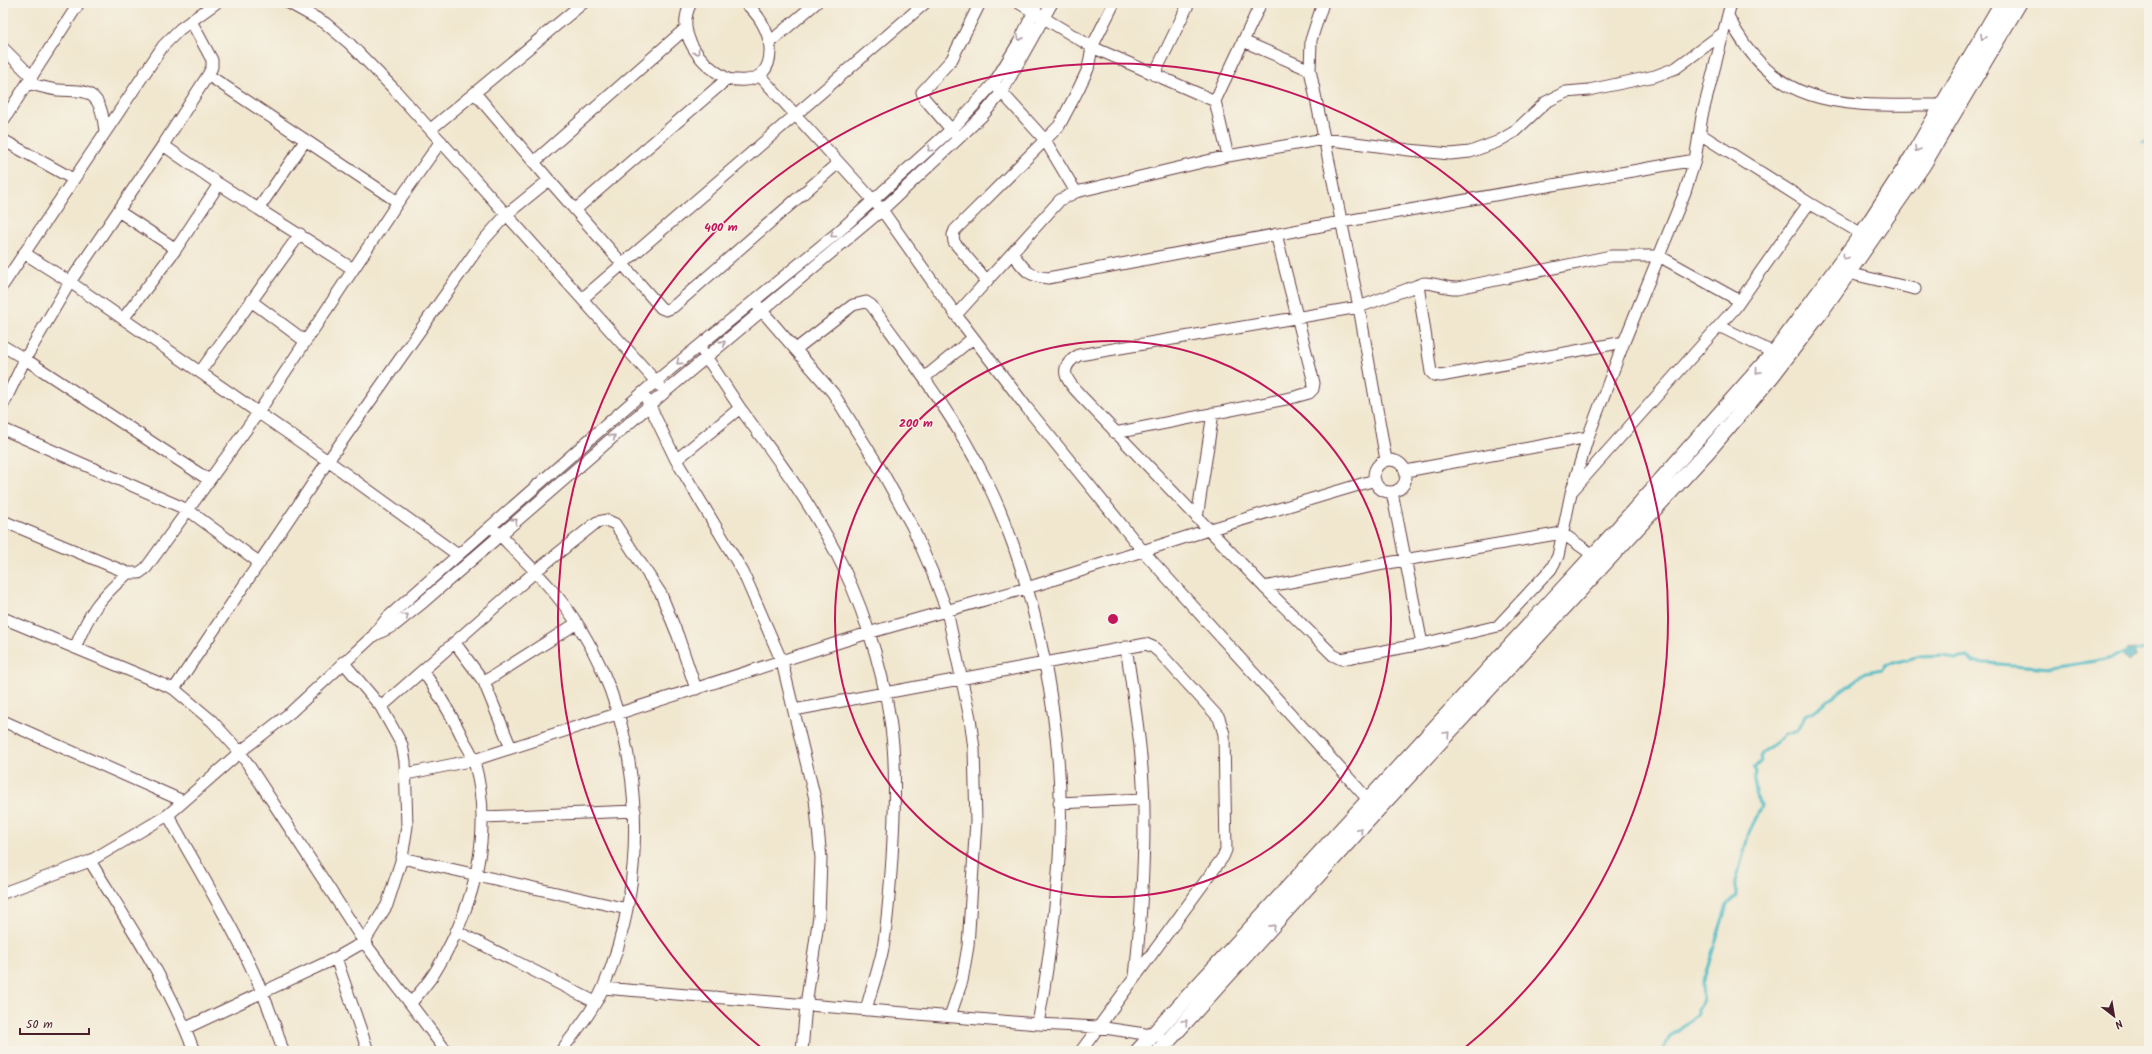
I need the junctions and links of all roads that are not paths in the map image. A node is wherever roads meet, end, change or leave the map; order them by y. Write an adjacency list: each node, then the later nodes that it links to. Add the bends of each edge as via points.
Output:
1 (79, 3): 34 (street)
2 (216, 3): 22 (street)
3 (289, 3): 42 (street, via 325,23 349,43)
4 (583, 3): 37 (street)
5 (691, 3): 23 (street, via 685,16)
6 (745, 3): 26 (street, via 758,16)
7 (816, 3): 26 (street)
8 (925, 3): 40 (street)
9 (980, 3): 43 (street, via 952,59 922,92)
10 (1019, 3): 19 (street)
11 (1052, 3): 21 (street)
12 (1114, 3): 27 (street)
13 (1189, 3): 31 (street)
14 (1261, 3): 25 (street)
15 (1323, 3): 29 (street, via 1311,40)
16 (1731, 3): 20 (street)
17 (2002, 3): 39 (main road, one-way to 39)
18 (2019, 3): 81 (main road, via 1923,165)
19 (1035, 8): 21 (street); 35 (street, one-way to 35)
20 (1728, 16): 24 (street); 39 (street, via 1751,54 1768,73 1783,83 1817,98 1855,104)
21 (1043, 19): 27 (street); 36 (street)
22 (191, 20): 30 (street, via 212,60); 44 (street, via 163,46)
23 (685, 29): 33 (street, one-way to 33, via 700,57); 55 (street)
24 (1723, 33): 45 (street); 47 (street, via 1676,68 1655,76 1589,90 1566,92 1546,102 1514,132 1497,142 1470,152 1450,154)
25 (1243, 41): 29 (street); 38 (street)
26 (770, 42): 32 (street, via 771,58)
27 (1092, 47): 31 (street); 49 (street, via 1088,69 1067,114)
28 (3, 48): 34 (street)
29 (1310, 70): 47 (street)
30 (208, 75): 50 (street); 52 (street)
31 (1154, 75): 38 (street)
32 (760, 77): 33 (street, via 746,81); 40 (street)
33 (727, 79): 65 (street)
34 (30, 80): 41 (street); 44 (street, via 48,89 90,94 98,103)
35 (994, 83): 36 (street); 43 (street)
36 (1002, 92): 46 (street); 49 (street)
37 (475, 93): 42 (street); 55 (street)
38 (1215, 101): 53 (street)
39 (1943, 105): 72 (main road, one-way to 72)
40 (796, 116): 56 (street); 79 (street)
41 (3, 121)
42 (431, 129): 51 (street)
43 (950, 130): 46 (street); 61 (street, one-way to 61)
44 (105, 131): 57 (street)
45 (1700, 134): 54 (street); 63 (street)
46 (959, 138): 66 (street)
47 (1324, 139): 53 (street); 69 (street)
48 (3, 140): 57 (street)
49 (1045, 140): 60 (street); 82 (street, via 952,235 954,242)
50 (305, 141): 62 (street); 64 (street)
51 (441, 141): 62 (street); 68 (street)
52 (163, 145): 59 (street); 67 (street)
53 (1228, 156): 60 (street)
54 (1695, 160): 69 (street); 77 (street)
55 (534, 162): 58 (street)
56 (838, 163): 61 (street); 79 (street, via 673,307 666,310 661,308)
57 (73, 179): 74 (street)
58 (549, 180): 65 (street); 68 (street)
59 (219, 184): 64 (street); 73 (street)
60 (1076, 192): 76 (street, via 1060,200)
61 (873, 201): 66 (street); 75 (street, one-way to 75)
62 (398, 202): 80 (street)
63 (1809, 203): 72 (street); 90 (street)
64 (259, 208): 70 (street)
65 (575, 210): 79 (street)
66 (882, 210): 78 (street); 93 (street)
67 (118, 211): 73 (street); 83 (street)
68 (507, 214): 87 (street); 122 (street, via 483,241)
69 (1341, 222): 71 (street); 91 (street)
70 (300, 234): 80 (street); 89 (street)
71 (1276, 234): 76 (street, via 1048,278 1035,277 1026,271); 94 (street)
72 (1862, 234): 103 (main road, one-way to 103)
73 (176, 249): 95 (street)
74 (24, 253): 83 (street); 84 (street)
75 (811, 253): 78 (street); 88 (street)
76 (1012, 253): 82 (street)
77 (1659, 256): 85 (street, via 1611,256 1451,289 1434,283); 90 (street); 99 (street)
78 (819, 263): 92 (street)
79 (622, 264): 87 (street)
80 (353, 269): 98 (street)
81 (1848, 274): 86 (street); 176 (main road, one-way to 81, via 1708,451 1771,377)
82 (987, 281): 93 (street)
83 (70, 282): 95 (street); 105 (street)
84 (3, 285)
85 (1418, 285): 91 (street); 99 (street, via 1431,372 1434,375 1441,376)
86 (1915, 289)
87 (582, 299): 108 (street)
88 (753, 300): 92 (street); 101 (street)
89 (251, 301): 98 (street); 106 (street)
90 (1740, 301): 96 (street)
91 (1359, 307): 94 (street); 121 (street)
92 (762, 310): 102 (street); 104 (street, one-way to 92)
93 (956, 315): 97 (street)
94 (1296, 318): 115 (street, via 1314,382 1313,389 1309,393 1291,398); 117 (street, via 1079,355 1069,360 1066,368 1067,381)
95 (123, 319): 106 (street)
96 (1719, 326): 103 (street); 128 (street)
97 (973, 338): 107 (street); 138 (street)
98 (306, 341): 114 (street)
99 (1624, 342): 118 (street)
100 (3, 346): 105 (street)
101 (699, 346): 104 (street); 108 (street, one-way to 108)
102 (796, 349): 107 (street, via 853,305 866,302 872,305); 148 (street, via 833,393 884,475 912,526)
103 (1774, 352): 139 (main road, one-way to 139)
104 (706, 357): 110 (street); 113 (street)
105 (26, 359): 111 (street); 125 (street)
106 (200, 372): 114 (street)
107 (924, 378): 147 (street, via 960,432 988,482)
108 (656, 381): 109 (street); 110 (street)
109 (644, 392): 112 (street); 119 (street)
110 (665, 392): 112 (street)
111 (3, 405)
112 (650, 405): 120 (street); 123 (street, one-way to 112)
113 (740, 408): 120 (street); 151 (street, via 821,525 848,578)
114 (258, 413): 122 (street); 125 (street)
115 (1213, 413): 117 (street); 132 (street)
116 (3, 429): 131 (street)
117 (1115, 433): 132 (street)
118 (1588, 437): 124 (street); 128 (street)
119 (572, 454): 123 (street); 129 (street)
120 (676, 460): 157 (street, via 744,572)
121 (1386, 460): 124 (street, via 1400,463); 126 (street, via 1378,466)
122 (328, 461): 140 (street); 142 (street)
123 (581, 465): 130 (street)
124 (1406, 471): 127 (street, via 1405,482 1398,490)
125 (209, 480): 131 (street)
126 (1375, 480): 127 (street, via 1383,490); 135 (street)
127 (1392, 492): 141 (street)
128 (1571, 493): 136 (street)
129 (527, 494): 130 (street); 134 (street)
130 (536, 503): 137 (street, one-way to 130)
131 (188, 510): 142 (street); 144 (street, via 146,568 139,573)
132 (1197, 518): 135 (street)
133 (3, 521): 144 (street)
134 (491, 526): 137 (street); 140 (street)
135 (1208, 530): 138 (street); 146 (street)
136 (1562, 533): 139 (street); 141 (street); 153 (street, via 1558,556 1551,569 1498,626)
137 (500, 535): 143 (street); 145 (street)
138 (1142, 550): 147 (street); 176 (street)
139 (1594, 554): 176 (main road)
140 (458, 555): 145 (street)
141 (1404, 560): 146 (street); 153 (street)
142 (260, 562): 162 (street)
143 (536, 571): 150 (street, via 549,584); 152 (street); 163 (street, via 597,522 606,520 615,524 662,594)
144 (128, 573): 155 (street, via 105,594 89,615)
145 (439, 580): 156 (street, via 395,625 373,636)
146 (1264, 587): 153 (street, via 1328,651 1341,659)
147 (1028, 588): 148 (street); 158 (street)
148 (947, 611): 151 (street); 160 (street)
149 (3, 618): 155 (street)
150 (577, 623): 161 (street); 167 (street, via 604,672)
151 (868, 632): 157 (street); 164 (street)
152 (455, 643): 159 (street); 161 (street)
153 (1422, 644)
154 (1126, 647): 158 (street); 173 (street, via 1139,728); 188 (street, via 1146,644 1154,647 1219,718 1224,734 1224,857)
155 (75, 648): 162 (street)
156 (343, 662): 165 (street); 170 (street, via 291,712)
157 (782, 662): 163 (street); 166 (street)
158 (1044, 663): 160 (street); 175 (street, via 1054,729)
159 (423, 671): 165 (street); 171 (street, via 453,717)
160 (962, 680): 164 (street); 195 (street, via 974,749 976,821 968,946 962,981)
161 (484, 682): 169 (street)
162 (174, 689): 170 (street, via 212,721)
163 (696, 689): 167 (street)
164 (885, 693): 166 (street); 194 (street, via 893,745 891,884 883,948)
165 (381, 707): 172 (street, via 402,746)
166 (794, 710): 193 (street, via 815,799 821,858 819,916)
167 (618, 714): 169 (street); 177 (street, via 631,774)
168 (3, 721): 174 (street)
169 (511, 748): 171 (street)
170 (240, 752): 174 (street); 186 (street)
171 (474, 760): 172 (street); 179 (street)
172 (406, 774): 180 (street, via 407,826)
173 (1143, 799): 175 (street); 188 (street, via 1141,912)
174 (183, 801): 178 (street)
175 (1060, 803): 196 (street, via 1052,944)
176 (1373, 804): 199 (main road); 200 (main road, one-way to 176)
177 (635, 811): 179 (street); 184 (street, via 633,870)
178 (168, 815): 181 (street); 190 (street, via 229,925)
179 (483, 817): 182 (street, via 482,845)
180 (402, 858): 182 (street); 186 (street, via 387,905)
181 (90, 861): 183 (street); 198 (street, via 157,970)
182 (476, 876): 184 (street); 185 (street)
183 (3, 893)
184 (627, 909): 189 (street)
185 (456, 931): 191 (street); 192 (street, via 438,968)
186 (364, 942): 187 (street); 192 (street)
187 (336, 958): 190 (street); 203 (street)
188 (1135, 977): 197 (street)
189 (603, 988): 191 (street); 193 (street)
190 (262, 994): 198 (street); 202 (street)
191 (596, 1002): 205 (street)
192 (411, 1003): 204 (street)
193 (806, 1005): 194 (street); 206 (street)
194 (866, 1010): 195 (street)
195 (950, 1016): 196 (street)
196 (1038, 1024): 197 (street)
197 (1098, 1027): 199 (street); 207 (street)
198 (186, 1028): 201 (street)
199 (1154, 1035): 200 (street); 208 (main road)
200 (1170, 1039): 209 (main road)
201 (194, 1051)
202 (282, 1051)
203 (368, 1051)
204 (446, 1051)
205 (561, 1051)
206 (802, 1051)
207 (1081, 1051)
208 (1138, 1051)
209 (1159, 1051)

